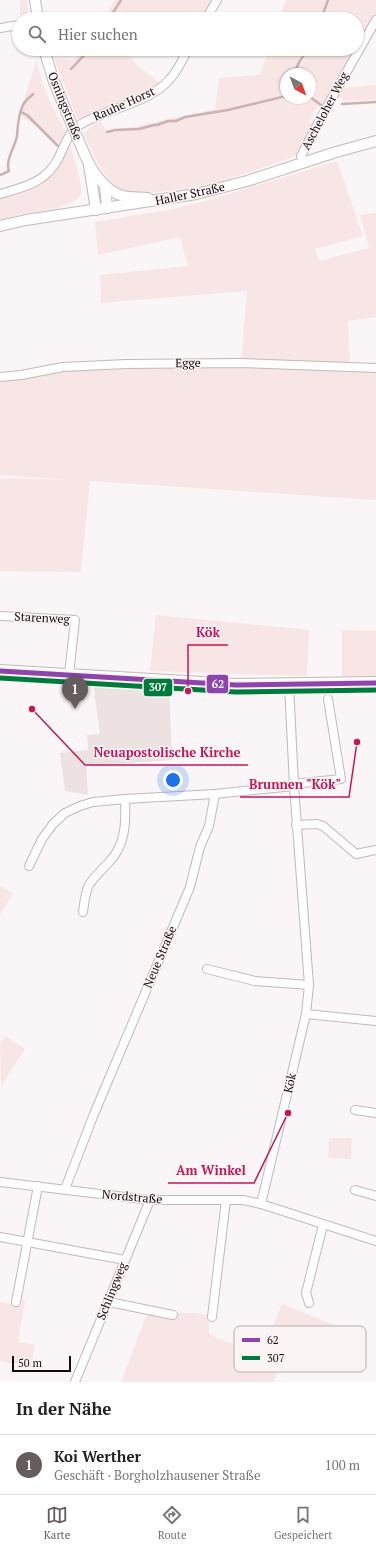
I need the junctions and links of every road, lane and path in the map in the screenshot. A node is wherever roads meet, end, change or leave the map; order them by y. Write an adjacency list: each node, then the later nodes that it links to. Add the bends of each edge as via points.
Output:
1 (35, 0): 3 (street)
2 (216, 0): 4 (street)
3 (37, 12)
4 (210, 12)
5 (376, 20): 8 (street, Ascheloher Weg)
6 (12, 26): 7 (street)
7 (0, 28)
8 (364, 41)
9 (46, 56): 14 (street, Osningstraße, bridge)
10 (184, 56): 16 (street, Rauhe Horst, via 177,71 161,88 75,128 54,166 42,179)
11 (355, 56): 13 (street, Ascheloher Weg, via 321,116 301,156)
12 (376, 141): 13 (street, Haller Straße)
13 (302, 162): 17 (street, Haller Straße, via 247,181)
14 (88, 163): 15 (street, Osningstraße); 19 (street, Osningstraße)
15 (105, 186): 17 (street, Osningstraße, via 124,197); 18 (street)
16 (0, 194)
17 (162, 200): 18 (street, Haller Straße)
18 (107, 208): 19 (street, Haller Straße)
19 (96, 210): 20 (street, Haller Straße)
20 (0, 226)
21 (376, 368): 22 (street, Egge, via 242,363 126,364 63,367)
22 (0, 377)
23 (0, 616): 25 (street, Starenweg, via 75,620)
24 (0, 671): 25 (main road)
25 (69, 675): 27 (main road, via 228,685)
26 (376, 683): 27 (main road)
27 (289, 684): 29 (street, Kök)
28 (328, 699): 29 (street, via 341,779)
29 (294, 785): 30 (street); 32 (street, Kök)
30 (215, 794): 31 (street); 44 (street, Neue Straße, via 209,826 200,848 190,887)
31 (125, 799): 34 (street, via 93,802 65,813 42,839); 35 (street, via 125,828 121,841 113,858 87,889)
32 (296, 825): 33 (street, via 323,826 356,854); 37 (street, Kök)
33 (376, 850)
34 (29, 866)
35 (83, 912)
36 (207, 969): 37 (street, via 255,981)
37 (308, 984): 38 (street, Kök)
38 (306, 1014): 39 (street); 49 (street, Kök)
39 (376, 1021)
40 (355, 1110): 41 (street)
41 (376, 1113)
42 (0, 1182): 43 (street, Nordstraße)
43 (38, 1186): 44 (street, Nordstraße); 53 (street)
44 (65, 1189): 47 (street, Nordstraße)
45 (355, 1190): 46 (street)
46 (376, 1196)
47 (150, 1200): 48 (street, Nordstraße); 54 (street, Schlingweg)
48 (226, 1200): 49 (street, Nordstraße); 59 (street)
49 (261, 1204): 50 (street, Nordstraße)
50 (324, 1225): 52 (street, Nordstraße); 57 (street, via 306,1293)
51 (0, 1237): 53 (street)
52 (376, 1241)
53 (28, 1242): 54 (street); 55 (street)
54 (125, 1260): 56 (street, Schlingweg)
55 (16, 1302)
56 (109, 1302): 58 (street); 60 (street, Schlingweg)
57 (309, 1303)
58 (173, 1315)
59 (212, 1317)
60 (75, 1382)

